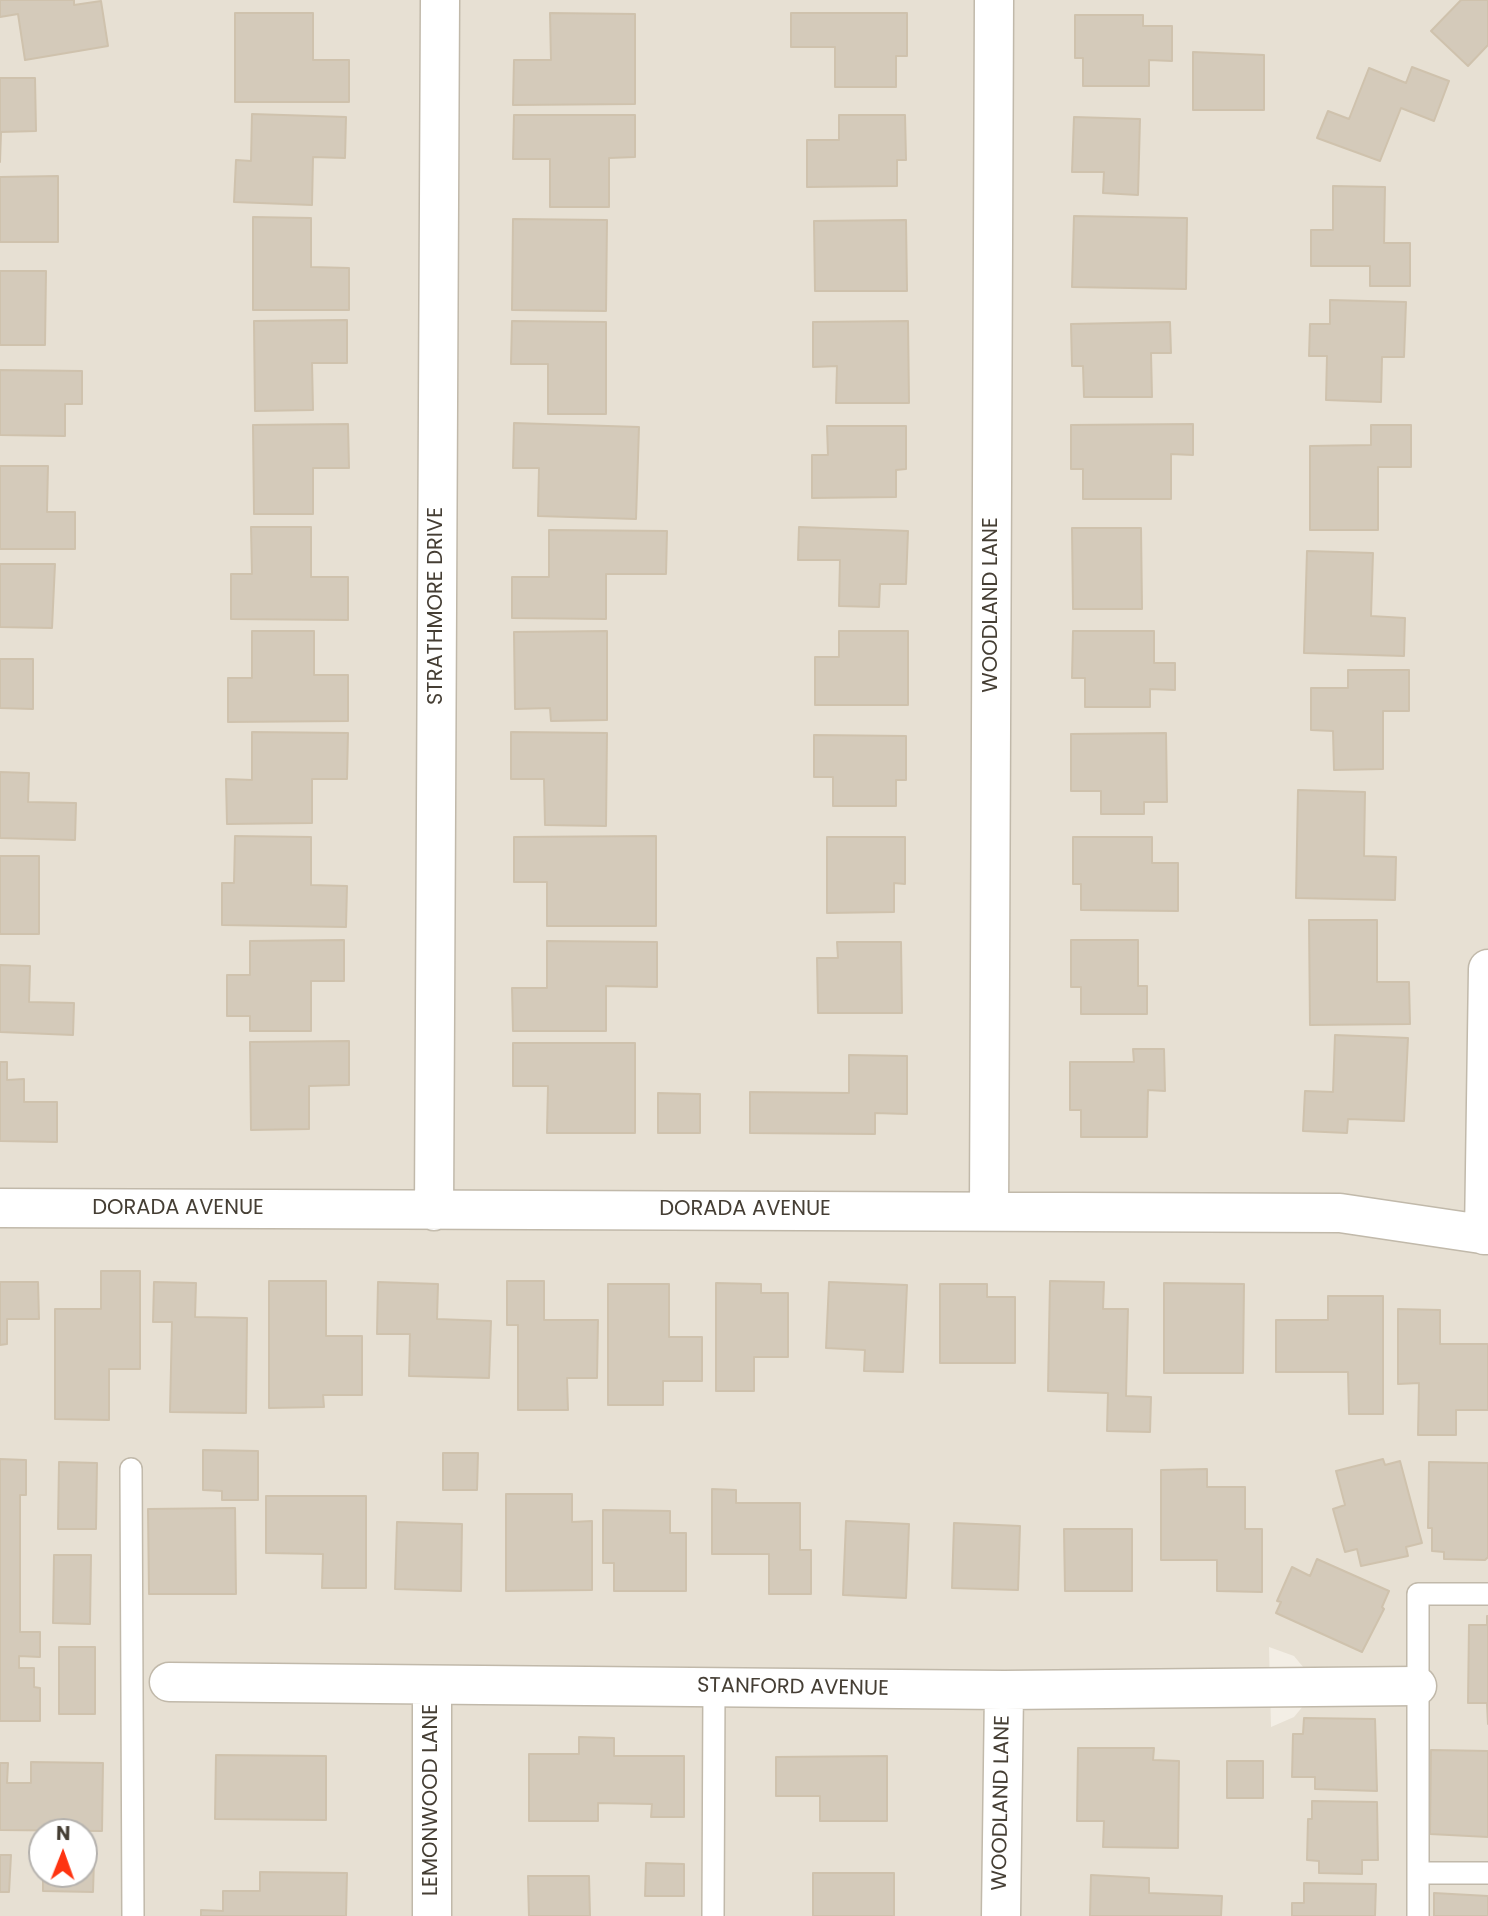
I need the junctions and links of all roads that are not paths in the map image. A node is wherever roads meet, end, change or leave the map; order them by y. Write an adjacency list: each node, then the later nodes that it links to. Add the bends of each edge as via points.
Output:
1 (440, 0): 6 (street, STRATHMORE DRIVE)
2 (995, 0): 5 (street, WOODLAND LANE)
3 (1488, 969): 7 (street)
4 (0, 1208): 6 (street, DORADA AVENUE)
5 (989, 1210): 6 (street, DORADA AVENUE); 7 (street, DORADA AVENUE, via 1340,1213)
6 (434, 1211)
7 (1486, 1235)
8 (131, 1469): 17 (lane)
9 (1488, 1594): 12 (lane, via 1418,1594)
10 (169, 1682): 11 (street, STANFORD AVENUE)
11 (432, 1685): 13 (street, STANFORD AVENUE); 18 (street, LEMONWOOD LANE)
12 (1417, 1686): 14 (street, STANFORD AVENUE); 15 (lane)
13 (713, 1687): 14 (street, STANFORD AVENUE); 19 (lane)
14 (1004, 1690): 20 (street, WOODLAND LANE)
15 (1418, 1873): 16 (lane); 21 (lane)
16 (1488, 1873)
17 (133, 1916)
18 (432, 1916)
19 (713, 1916)
20 (1001, 1916)
21 (1418, 1916)

